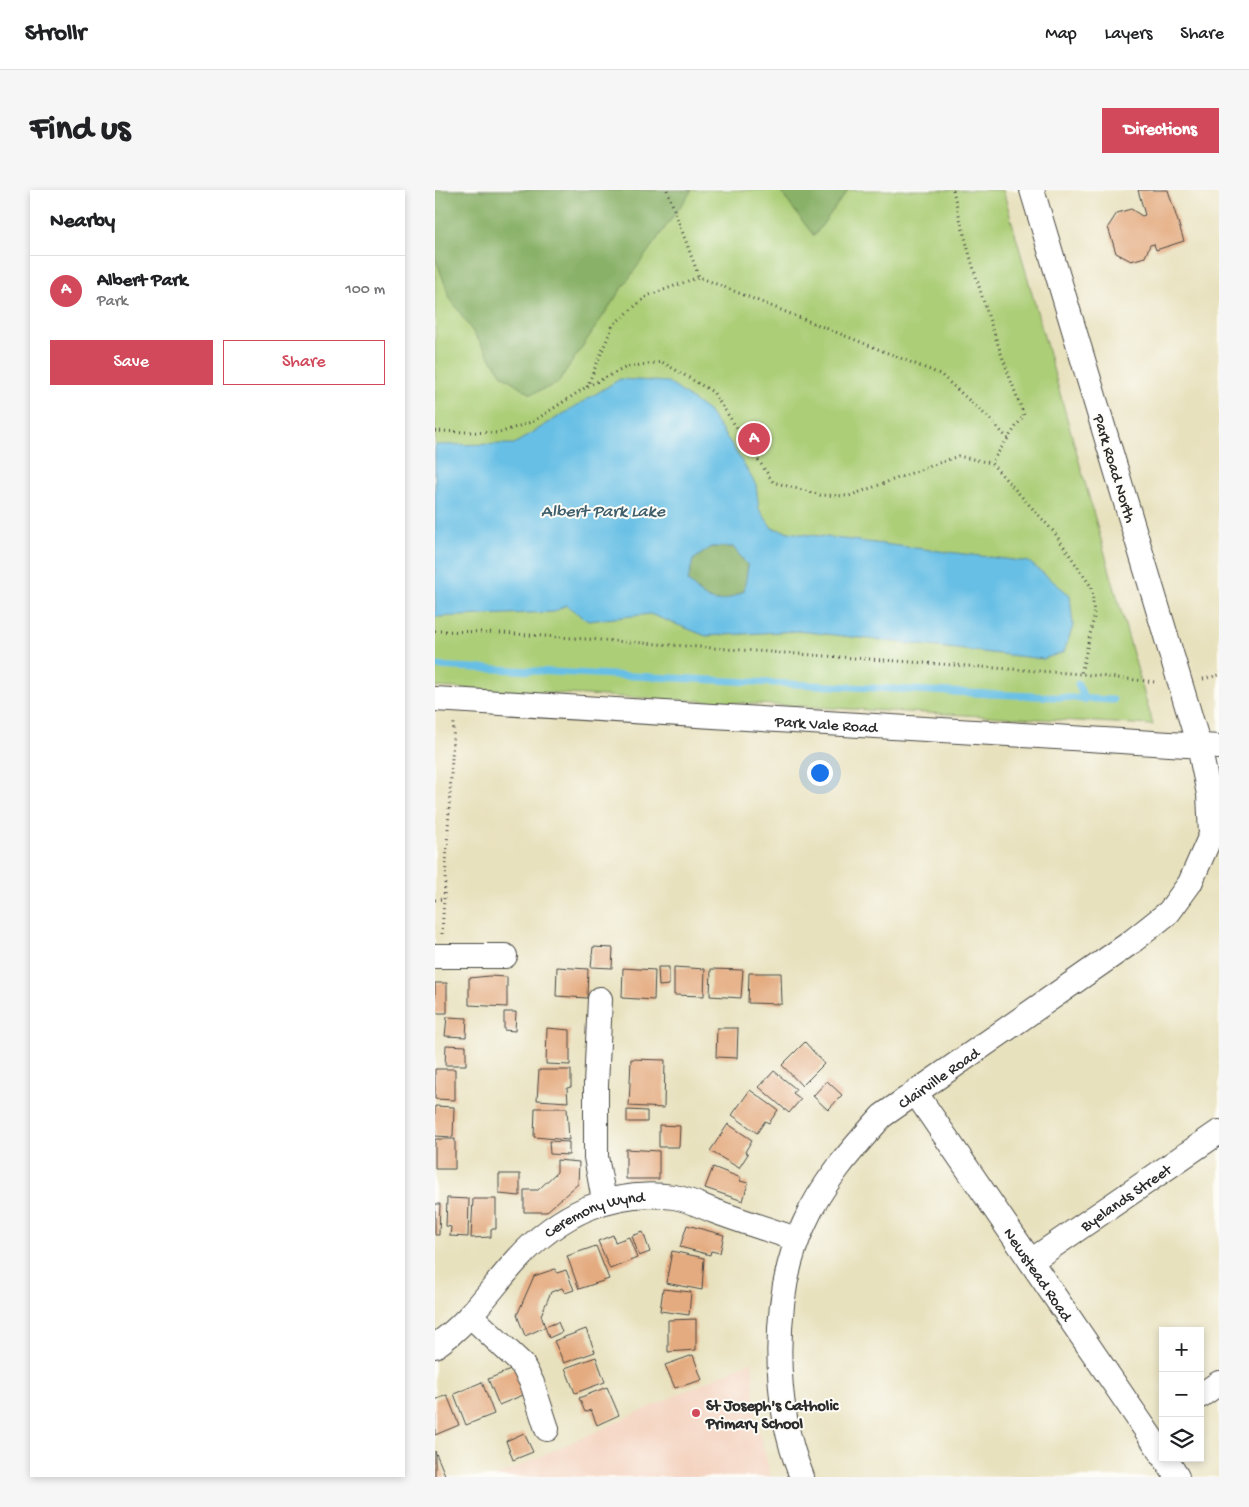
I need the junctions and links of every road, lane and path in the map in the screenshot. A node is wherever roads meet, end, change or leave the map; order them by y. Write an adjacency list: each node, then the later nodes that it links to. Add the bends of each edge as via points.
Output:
1 (667, 190): 4 (path)
2 (953, 190): 7 (path, via 968,256 1024,415)
3 (1032, 190): 12 (street, Park Road North)
4 (699, 277): 5 (path, via 647,296 613,325); 7 (path, via 940,374 991,419)
5 (586, 387): 6 (path, via 534,421 499,433); 8 (path, via 627,367 662,362 713,392 773,482 820,495 849,496 958,456)
6 (435, 431)
7 (1008, 439): 8 (path)
8 (991, 463): 10 (path, via 1054,532 1093,588 1094,617)
9 (435, 631): 10 (path)
10 (1081, 674): 12 (path)
11 (1219, 675): 12 (path)
12 (1181, 685): 14 (street, Park Road North)
13 (445, 700): 14 (street, Park Vale Road); 15 (path)
14 (1209, 746): 20 (street, Clairville Road, via 1211,835 1190,883 1169,912 1130,944)
15 (443, 899): 16 (path); 17 (path)
16 (435, 900)
17 (438, 946): 18 (street)
18 (505, 956)
19 (600, 999): 22 (street, via 596,1157)
20 (915, 1092): 23 (street, Clairville Road, via 882,1116 855,1146 827,1181); 24 (street, Newstead Road)
21 (1219, 1132): 24 (street, Byelands Street)
22 (604, 1200): 23 (street, Ceremony Wynd, via 675,1197); 25 (street, Ceremony Wynd, via 551,1227 516,1260)
23 (797, 1239): 33 (street, Clairville Road, via 786,1280 781,1320 781,1370 785,1418)
24 (1031, 1261): 29 (street, Newstead Road)
25 (471, 1316): 26 (street, Ceremony Wynd); 30 (street, via 522,1364 532,1383)
26 (435, 1346)
27 (1219, 1383): 28 (street)
28 (1204, 1393)
29 (1155, 1427): 31 (street, Newstead Road)
30 (547, 1429)
31 (1159, 1441)
32 (1168, 1462): 34 (street)
33 (802, 1477)
34 (1177, 1477)

